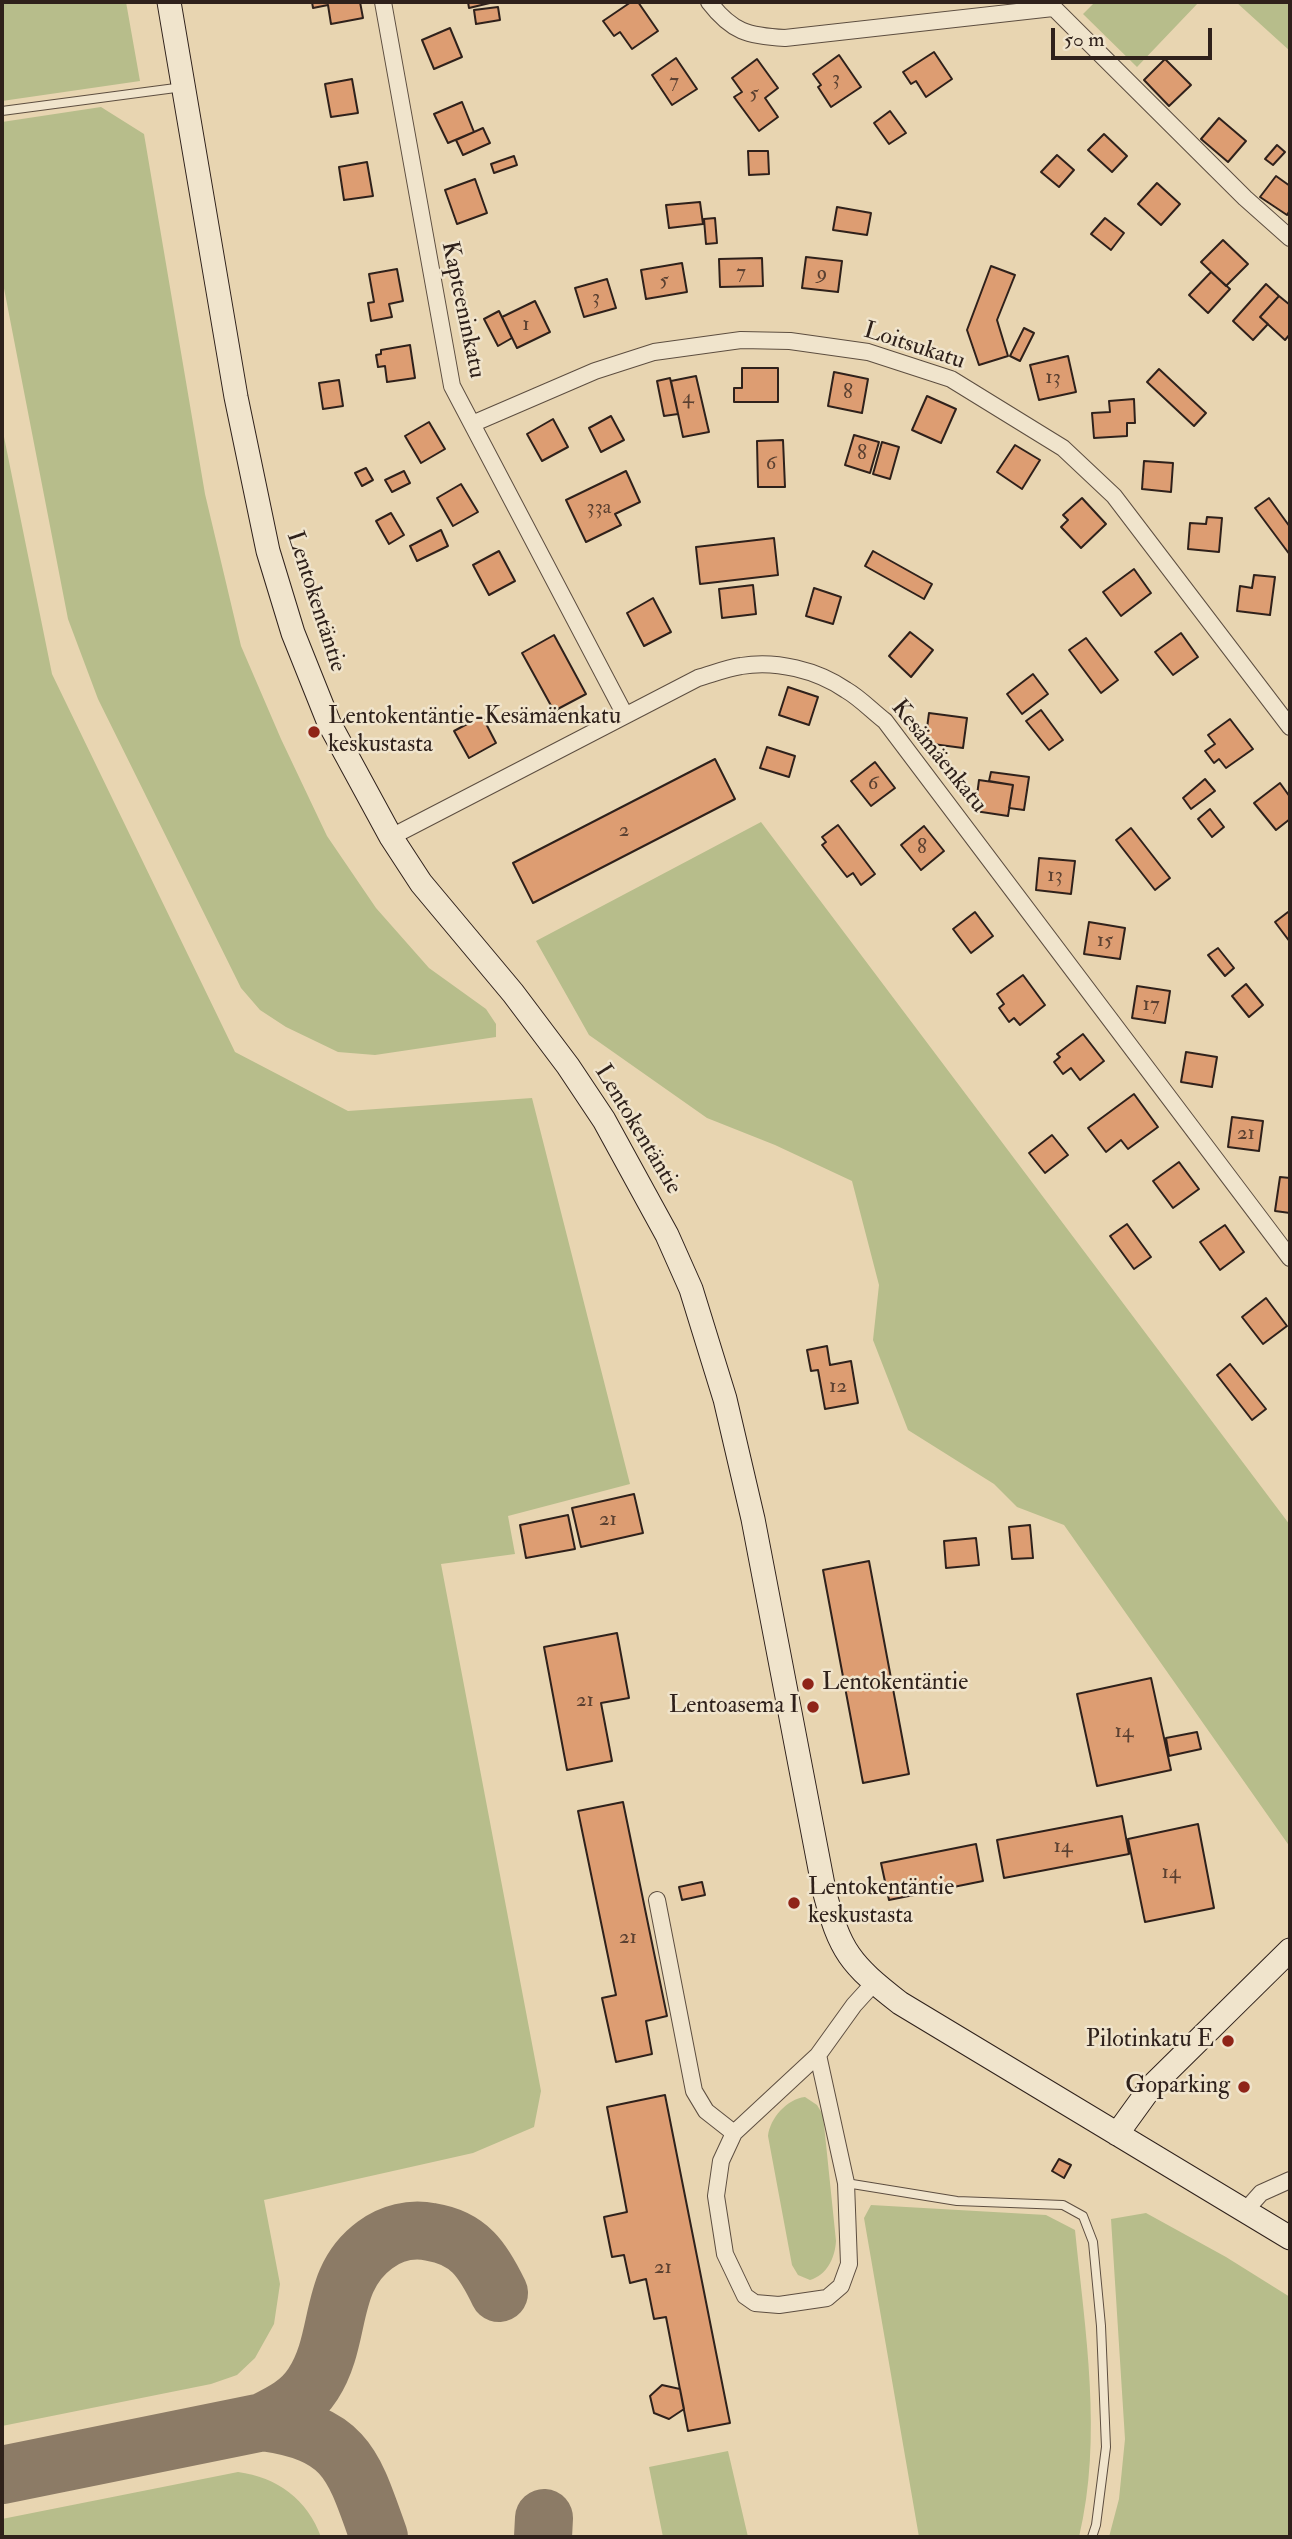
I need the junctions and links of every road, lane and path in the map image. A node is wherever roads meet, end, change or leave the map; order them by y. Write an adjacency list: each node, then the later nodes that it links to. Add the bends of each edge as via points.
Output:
1 (169, 2): 5 (street, Lentokentäntie)
2 (383, 2): 8 (street, Kapteeninkatu, via 452,386)
3 (709, 2): 4 (street, via 725,22 745,34 785,38)
4 (1051, 5): 7 (street)
5 (183, 87): 6 (lane); 11 (street, Lentokentäntie, via 236,397 268,551 293,634 329,723)
6 (2, 111)
7 (1290, 238)
8 (472, 424): 9 (street, Kapteeninkatu); 10 (street, Loitsukatu, via 595,371 654,352 741,340 790,341 868,352 951,379 1063,448 1114,496)
9 (625, 715): 11 (street, Kesämäenkatu); 12 (street, Kesämäenkatu, via 698,678 764,664 819,676 846,690 885,721)
10 (1290, 727)
11 (391, 838): 15 (street, Lentokentäntie, via 421,883 568,1066 604,1120 691,1289 725,1399 753,1519 824,1890 846,1952)
12 (1290, 1258)
13 (657, 1900): 17 (street, via 694,2091 706,2111)
14 (1290, 1950): 18 (street, via 1151,2087)
15 (874, 1983): 16 (street); 18 (street, Lentokentäntie, via 909,2009)
16 (818, 2055): 17 (street); 20 (street)
17 (734, 2133): 20 (street, via 721,2161 716,2196 725,2254 744,2296 755,2302 779,2305 827,2298 841,2286 849,2264)
18 (1117, 2134): 21 (street, Lentokentäntie)
19 (1290, 2180): 21 (street, via 1261,2193)
20 (846, 2183): 23 (lane, via 957,2200 1063,2205 1083,2216 1093,2242 1106,2447)
21 (1245, 2211): 22 (street, Lentokentäntie)
22 (1290, 2238)
23 (1092, 2537)

